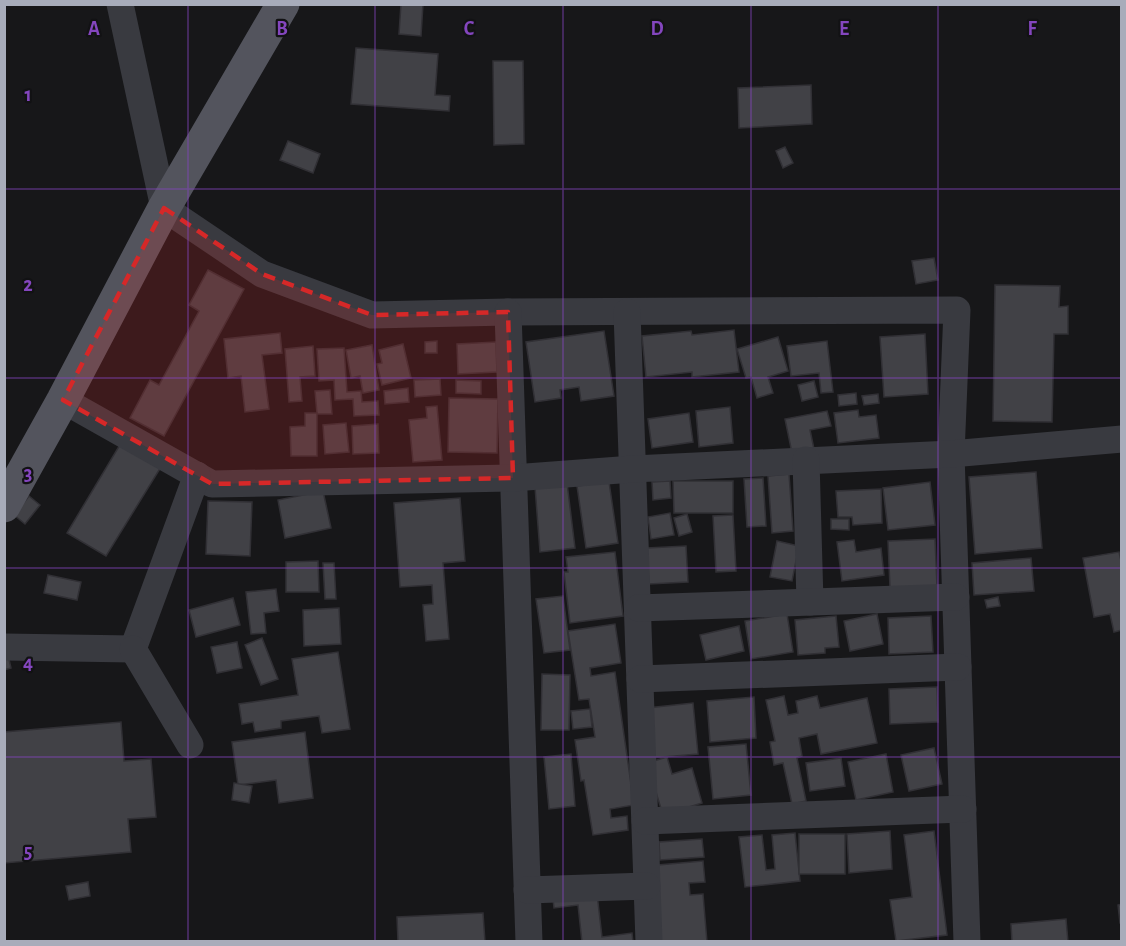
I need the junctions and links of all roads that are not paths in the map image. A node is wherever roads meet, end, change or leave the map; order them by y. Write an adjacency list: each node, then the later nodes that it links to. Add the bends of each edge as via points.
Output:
1 (120, 4): 3 (street)
2 (283, 4): 3 (main road)
3 (164, 208): 4 (street, via 262,274 372,315); 6 (main road)
4 (508, 312): 5 (street); 12 (street)
5 (627, 312): 8 (street, via 957,310); 10 (street)
6 (63, 400): 11 (street); 13 (main road)
7 (1122, 439): 8 (street)
8 (951, 454): 9 (street); 14 (street)
9 (806, 460): 10 (street); 15 (street)
10 (633, 468): 12 (street); 16 (street)
11 (197, 475): 12 (street, via 212,484); 18 (street)
12 (513, 478): 25 (street)
13 (4, 506)
14 (956, 597): 15 (street); 19 (street)
15 (810, 602): 16 (street)
16 (638, 608): 20 (street)
17 (4, 647): 18 (street)
18 (133, 649): 21 (street)
19 (958, 667): 20 (street); 22 (street)
20 (640, 679): 23 (street)
21 (190, 745)
22 (963, 809): 23 (street); 28 (street)
23 (645, 821): 24 (street)
24 (647, 886): 25 (street); 27 (street)
25 (527, 891): 26 (street)
26 (529, 942)
27 (649, 942)
28 (968, 942)

